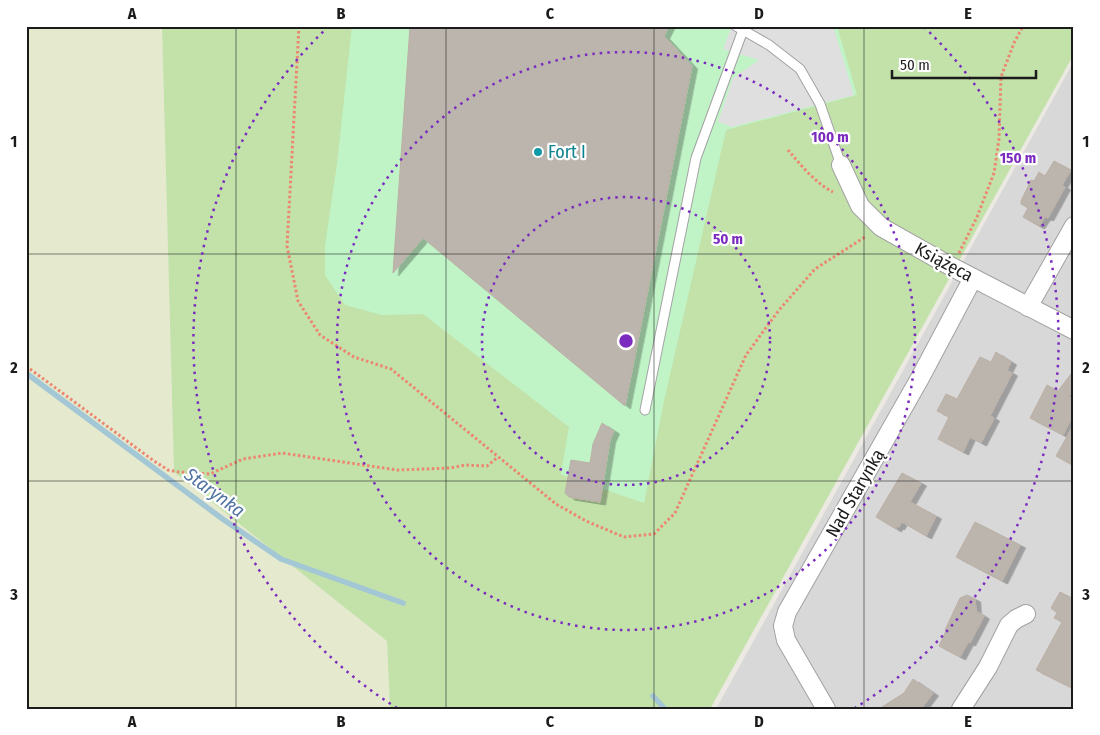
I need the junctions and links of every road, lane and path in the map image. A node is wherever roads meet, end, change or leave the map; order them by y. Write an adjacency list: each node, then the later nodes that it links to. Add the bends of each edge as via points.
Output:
1 (299, 26): 15 (path, via 287,246 298,301 320,334 354,357 391,369)
2 (1023, 26): 9 (path, via 1001,78 994,174)
3 (739, 28): 5 (lane, via 769,45 800,69 820,104); 14 (lane, via 696,158)
4 (788, 150): 6 (path, via 804,169)
5 (841, 165): 8 (street, Książęca, via 860,206)
6 (835, 193)
7 (1074, 226): 11 (street)
8 (881, 227): 9 (street, Książęca); 15 (path, via 815,269 779,310 746,355 676,513 654,534 624,537 586,521 556,504)
9 (952, 267): 10 (street, Książęca)
10 (973, 278): 11 (street, Książęca); 17 (street, Nad Starynką, via 787,612 783,626 786,640)
11 (1028, 307): 12 (street, Książęca)
12 (1074, 330)
13 (26, 366): 15 (path, via 168,470 210,474 243,460 282,453 396,470 487,466)
14 (645, 410)
15 (498, 457)
16 (1026, 614): 18 (street, via 1009,625 988,667)
17 (826, 709)
18 (961, 709)

